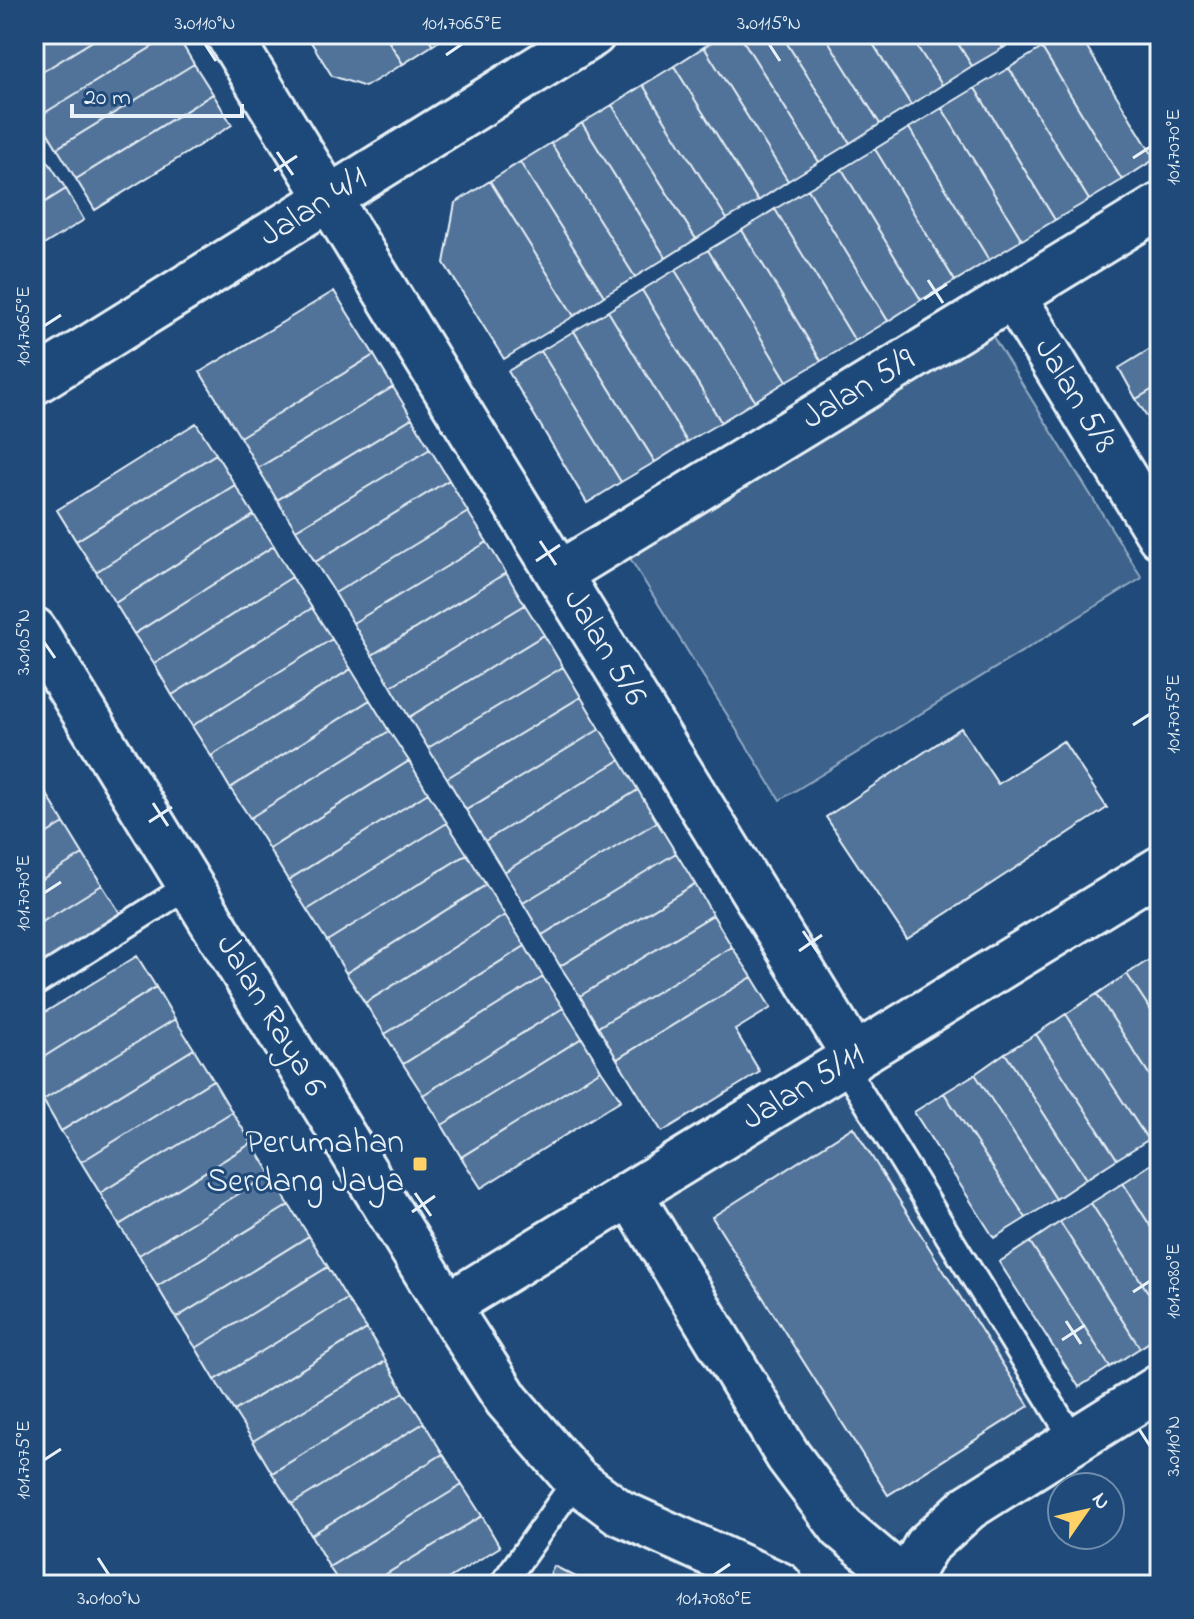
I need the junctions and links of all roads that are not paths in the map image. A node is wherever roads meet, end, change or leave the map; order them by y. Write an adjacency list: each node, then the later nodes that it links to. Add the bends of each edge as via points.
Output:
1 (228, 34): 3 (street, Jalan 5/6)
2 (593, 34): 3 (street, Jalan 4/1)
3 (329, 198): 6 (street, Jalan 4/1); 8 (street, Jalan 5/6)
4 (1160, 206): 5 (street, Jalan 5/9)
5 (1013, 296): 7 (street, Jalan 5/8); 8 (street, Jalan 5/9)
6 (34, 382)
7 (1160, 536)
8 (559, 574): 13 (street, Jalan 5/6)
9 (34, 630): 11 (street, Jalan Raya 6)
10 (1160, 869): 13 (street, Jalan 5/11)
11 (190, 885): 12 (lane); 15 (street, Jalan Raya 6)
12 (34, 984)
13 (849, 1060): 14 (street, Jalan 5/11); 17 (lane)
14 (630, 1194): 15 (street, Jalan 5/11); 19 (street, via 788,1456 842,1528)
15 (447, 1306): 18 (street, Jalan Raya 6, via 507,1400)
16 (1160, 1387): 17 (street)
17 (1074, 1441): 19 (street, via 969,1507 926,1546)
18 (576, 1480): 20 (lane); 21 (street, Jalan Raya 6, via 619,1512)
19 (905, 1583)
20 (502, 1585)
21 (780, 1585)

